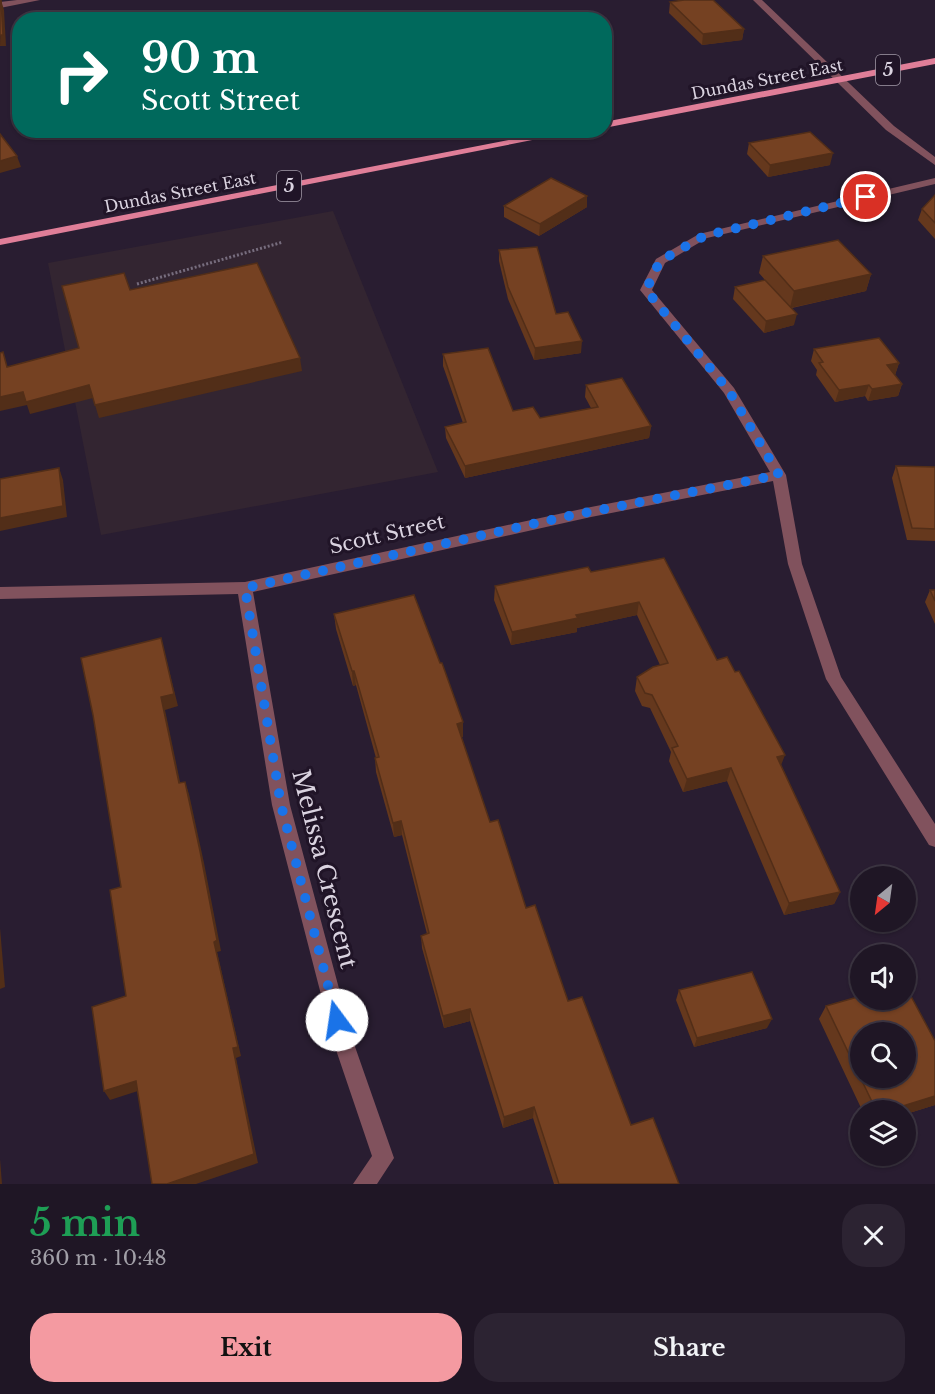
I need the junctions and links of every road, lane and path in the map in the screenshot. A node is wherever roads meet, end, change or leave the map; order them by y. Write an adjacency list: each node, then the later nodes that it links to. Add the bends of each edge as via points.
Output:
1 (36, 0): 3 (street)
2 (757, 0): 5 (street)
3 (0, 5)
4 (935, 61): 5 (main road, Dundas Street East / 5)
5 (842, 80): 6 (main road, Dundas Street East / 5); 8 (street, via 890,128)
6 (612, 123)
7 (537, 138): 10 (main road, Dundas Street East / 5)
8 (935, 162)
9 (935, 181): 13 (street, via 704,236 660,261 646,290 729,391)
10 (0, 242)
11 (283, 242): 12 (path)
12 (137, 284)
13 (779, 475): 14 (street, Scott Street); 16 (street, via 795,564 834,679)
14 (245, 588): 15 (street, Scott Street); 17 (street, Melissa Crescent, via 281,805 343,1041 383,1158)
15 (0, 592)
16 (935, 839)
17 (364, 1184)

